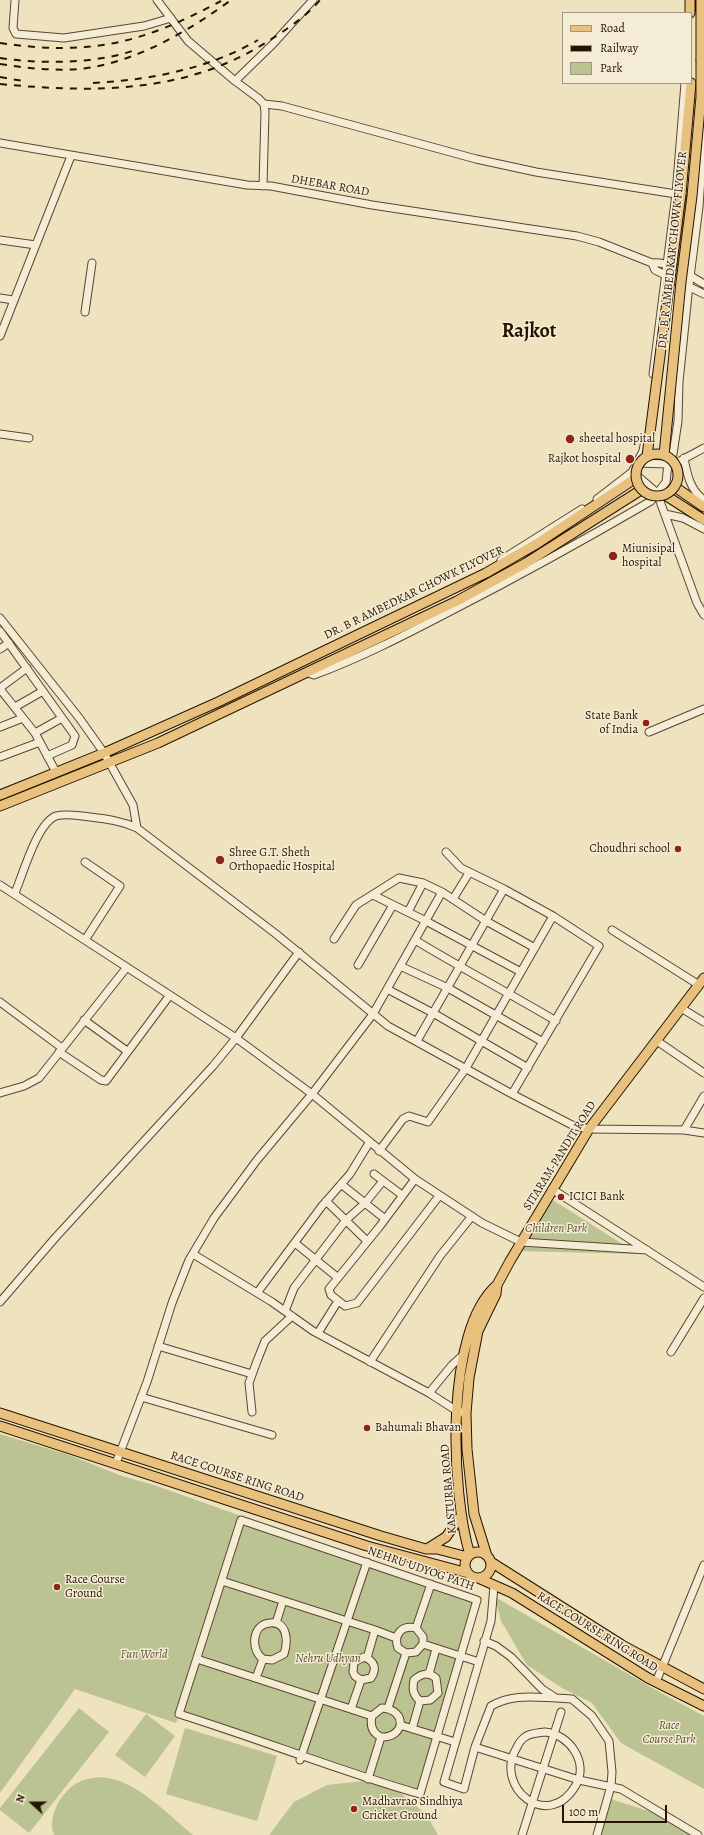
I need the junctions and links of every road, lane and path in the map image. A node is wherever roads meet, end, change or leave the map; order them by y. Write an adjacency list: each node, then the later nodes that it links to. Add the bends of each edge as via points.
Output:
1 (15, 0): 7 (street, via 13,28 16,34 64,38 144,26)
2 (157, 0): 7 (street)
3 (313, 0): 9 (street)
4 (690, 0): 6 (main road)
5 (701, 0): 8 (main road, DR. B R AMBEDKAR CHOWK FLYOVER)
6 (690, 12)
7 (170, 18): 9 (street, via 188,41)
8 (702, 49): 35 (main road, DR. B R AMBEDKAR CHOWK FLYOVER, bridge, via 701,97 692,196)
9 (235, 81): 12 (street)
10 (685, 84): 17 (street)
11 (690, 84): 36 (main road, DR. B R AMBEDKAR CHOWK FLYOVER, bridge, via 681,194)
12 (264, 104): 16 (street, via 266,112); 17 (street, via 282,106 498,164)
13 (704, 131): 24 (street, via 699,207)
14 (0, 143): 15 (street, DHEBAR ROAD)
15 (71, 156): 16 (street, DHEBAR ROAD); 19 (street)
16 (263, 186): 21 (street, DHEBAR ROAD, via 577,236 599,242)
17 (676, 194): 22 (street)
18 (0, 240): 19 (street)
19 (36, 245): 29 (street)
20 (92, 262): 30 (street)
21 (652, 264): 22 (street, DHEBAR ROAD, via 658,262); 23 (street, DHEBAR ROAD, via 655,270)
22 (667, 266): 23 (street); 24 (street, DHEBAR ROAD)
23 (666, 275): 26 (street, DHEBAR ROAD); 38 (street, via 644,447)
24 (690, 276): 25 (street, DHEBAR ROAD); 26 (street)
25 (704, 284)
26 (689, 286): 27 (street, DHEBAR ROAD); 39 (street, via 679,382 678,421 673,454)
27 (704, 294)
28 (0, 298): 29 (street)
29 (13, 300): 31 (street)
30 (85, 312)
31 (0, 336)
32 (0, 434): 33 (street)
33 (29, 438)
34 (704, 448): 37 (street)
35 (664, 455): 36 (main road, bridge); 41 (main road, bridge, via 670,458 678,469)
36 (647, 456): 40 (main road, DR. B R AMBEDKAR CHOWK FLYOVER, bridge, via 638,465)
37 (684, 458): 39 (street); 44 (street, via 690,483)
38 (635, 463): 39 (street); 40 (street)
39 (668, 464): 43 (street, via 666,482)
40 (634, 475): 42 (main road, bridge); 43 (street); 66 (main road, DR. B R AMBEDKAR CHOWK FLYOVER, via 538,543 486,573)
41 (675, 487): 43 (main road, bridge); 45 (main road)
42 (641, 490): 43 (main road, bridge, via 652,496); 55 (main road, DR. B R AMBEDKAR CHOWK FLYOVER, via 492,583)
43 (661, 494): 46 (street); 47 (main road); 55 (street, via 497,588 332,668 314,675)
44 (704, 500)
45 (704, 507)
46 (665, 514): 48 (street, via 683,518); 49 (street, via 697,603)
47 (704, 520)
48 (704, 529)
49 (704, 615)
50 (0, 618): 66 (street)
51 (0, 631): 52 (street)
52 (9, 643): 53 (street); 54 (street)
53 (0, 649)
54 (27, 668): 56 (street); 57 (street)
55 (310, 672): 69 (main road, DR. B R AMBEDKAR CHOWK FLYOVER, via 158,743)
56 (0, 688): 58 (street)
57 (44, 691): 58 (street); 61 (street)
58 (15, 707): 60 (street)
59 (704, 709): 63 (street)
60 (23, 718): 62 (street); 64 (street)
61 (62, 718): 64 (street); 67 (street, via 75,736 74,740 72,745)
62 (0, 727)
63 (650, 732)
64 (35, 734): 65 (street)
65 (40, 742): 67 (street); 68 (street)
66 (104, 753): 69 (street); 70 (main road, DR. B R AMBEDKAR CHOWK FLYOVER)
67 (47, 756): 70 (street)
68 (0, 757)
69 (109, 762): 72 (main road, DR. B R AMBEDKAR CHOWK FLYOVER); 73 (street, via 133,805)
70 (56, 772): 71 (main road, DR. B R AMBEDKAR CHOWK FLYOVER)
71 (0, 794)
72 (0, 806)
73 (137, 828): 81 (street, via 125,822 71,815 50,819 42,829); 95 (street)
74 (446, 852): 76 (street)
75 (86, 862): 91 (street, via 120,886)
76 (469, 873): 79 (street); 83 (street)
77 (423, 883): 80 (street); 82 (street, via 399,878); 85 (street)
78 (0, 885): 81 (street)
79 (504, 889): 86 (street); 88 (street)
80 (442, 892): 83 (street); 87 (street)
81 (15, 893): 91 (street)
82 (373, 895): 84 (street); 90 (street, via 356,905)
83 (453, 899): 88 (street)
84 (393, 904): 85 (street); 96 (street)
85 (408, 912): 87 (street)
86 (553, 916): 94 (street); 112 (street, via 599,946)
87 (426, 921): 92 (street); 93 (street)
88 (486, 921): 93 (street); 94 (street)
89 (612, 930): 101 (street)
90 (334, 939)
91 (85, 940): 98 (street)
92 (415, 940): 97 (street); 99 (street)
93 (472, 945): 99 (street); 100 (street)
94 (534, 948): 100 (street)
95 (299, 952): 109 (street); 114 (street)
96 (358, 965)
97 (400, 966): 102 (street); 103 (street)
98 (127, 967): 105 (street); 111 (street)
99 (460, 967): 102 (street); 104 (street)
100 (521, 972): 104 (street)
101 (701, 981): 107 (main road, SITARAM-PANDIT ROAD)
102 (448, 988): 108 (street); 110 (street)
103 (387, 990): 108 (street); 109 (street)
104 (509, 993): 110 (street); 112 (street)
105 (170, 995): 114 (street); 120 (street)
106 (0, 1002): 119 (street)
107 (681, 1008): 113 (street); 116 (main road, SITARAM-PANDIT ROAD)
108 (433, 1013): 115 (street); 117 (street)
109 (373, 1014): 117 (street, via 388,1026); 125 (street)
110 (495, 1016): 115 (street); 118 (street)
111 (84, 1020): 119 (street); 120 (street)
112 (556, 1021): 118 (street)
113 (704, 1022)
114 (236, 1038): 125 (street); 157 (street, via 178,1106)
115 (482, 1040): 121 (street); 122 (street)
116 (657, 1040): 123 (street); 128 (main road, SITARAM-PANDIT ROAD)
117 (417, 1042): 121 (street)
118 (543, 1042): 122 (street)
119 (60, 1050): 120 (street, via 106,1081); 124 (street, via 39,1078 32,1083)
120 (127, 1051)
121 (466, 1068): 126 (street); 132 (street, via 428,1122 409,1116 403,1119)
122 (528, 1068): 126 (street)
123 (704, 1073)
124 (0, 1093)
125 (312, 1094): 131 (street); 149 (street, via 214,1218)
126 (512, 1094): 128 (street, via 572,1124)
127 (704, 1096): 129 (street)
128 (589, 1129): 129 (street); 137 (main road, SITARAM-PANDIT ROAD)
129 (684, 1130): 130 (street)
130 (704, 1133)
131 (369, 1143): 132 (street); 136 (street)
132 (379, 1151): 134 (street)
133 (374, 1174): 135 (street)
134 (415, 1179): 138 (street); 139 (street)
135 (383, 1181): 138 (street); 141 (street)
136 (341, 1184): 140 (street); 141 (street)
137 (552, 1189): 146 (main road, SITARAM-PANDIT ROAD); 148 (street)
138 (402, 1195): 143 (street)
139 (439, 1196): 142 (street); 156 (street, via 357,1303 345,1306)
140 (326, 1201): 144 (street); 147 (street)
141 (365, 1203): 143 (street); 144 (street)
142 (472, 1216): 146 (street, via 494,1230); 164 (street, via 440,1256)
143 (385, 1219): 145 (street)
144 (346, 1220): 145 (street); 150 (street)
145 (367, 1241): 151 (street)
146 (521, 1242): 148 (street); 152 (main road, SITARAM-PANDIT ROAD)
147 (295, 1243): 150 (street); 154 (street)
148 (647, 1250): 153 (street)
149 (193, 1254): 154 (street); 161 (street, via 172,1303)
150 (316, 1260): 151 (street); 158 (street, via 294,1288)
151 (337, 1277): 156 (street, via 329,1289 331,1296)
152 (497, 1285): 163 (main road, KASTURBA ROAD, via 490,1291 481,1308); 169 (main road, SITARAM-PANDIT ROAD, via 496,1294 478,1331)
153 (704, 1287)
154 (257, 1293): 158 (street)
155 (704, 1298): 162 (street)
156 (338, 1301): 160 (street)
157 (0, 1302)
158 (285, 1311): 159 (street)
159 (292, 1316): 160 (street); 165 (street, via 266,1341)
160 (318, 1334): 164 (street)
161 (158, 1346): 165 (street); 167 (street)
162 (671, 1352)
163 (463, 1356): 166 (street, via 452,1365); 169 (main road, KASTURBA ROAD)
164 (370, 1362): 166 (street)
165 (252, 1374): 168 (street, via 249,1383)
166 (429, 1393): 169 (street)
167 (141, 1397): 172 (street); 173 (street)
168 (252, 1412)
169 (461, 1412): 175 (main road, KASTURBA ROAD, via 457,1474); 178 (main road, SITARAM-PANDIT ROAD, via 474,1514)
170 (0, 1413): 173 (main road, RACE COURSE RING ROAD)
171 (0, 1426): 174 (main road, RACE COURSE RING ROAD)
172 (272, 1436)
173 (120, 1451): 174 (street); 176 (main road, RACE COURSE RING ROAD)
174 (116, 1463): 181 (main road, RACE COURSE RING ROAD, via 354,1542)
175 (461, 1516): 176 (main road, via 446,1537); 177 (main road, KASTURBA ROAD)
176 (426, 1549): 177 (main road, RACE COURSE RING ROAD)
177 (469, 1556): 178 (main road, via 477,1552); 181 (main road, via 465,1566)
178 (489, 1559): 182 (main road, via 488,1574); 200 (main road, RACE COURSE RING ROAD, via 622,1645)
179 (367, 1562): 183 (street, NEHRU UDYOG PATH, via 241,1520); 184 (street, NEHRU UDYOG PATH); 187 (street)
180 (704, 1565): 200 (street)
181 (468, 1573): 182 (main road)
182 (478, 1578): 185 (main road, RACE COURSE RING ROAD)
183 (222, 1581): 186 (street); 197 (street, NEHRU UDYOG PATH)
184 (431, 1584): 189 (street); 217 (street, NEHRU UDYOG PATH, via 477,1600)
185 (494, 1586): 192 (street, via 490,1621); 204 (main road, RACE COURSE RING ROAD, via 512,1593)
186 (284, 1601): 187 (street); 188 (street)
187 (348, 1620): 190 (street); 207 (street)
188 (276, 1623): 198 (street, via 269,1622 263,1626 254,1638 257,1654); 198 (street, via 283,1628 287,1637 284,1654 272,1660)
189 (416, 1628): 191 (street, via 404,1628 399,1631); 193 (street, via 423,1637)
190 (375, 1630): 191 (street); 196 (street)
191 (396, 1638): 195 (street, via 398,1648)
192 (484, 1641): 199 (street); 206 (street, via 511,1657 542,1689)
193 (424, 1644): 194 (street); 195 (street, via 416,1652)
194 (436, 1649): 199 (street); 201 (street)
195 (406, 1653): 210 (street)
196 (367, 1658): 203 (street, via 374,1665 375,1672 371,1678); 203 (street, via 359,1658 354,1662 355,1676)
197 (196, 1659): 202 (street); 221 (street, NEHRU UDYOG PATH, via 179,1714)
198 (263, 1659): 202 (street)
199 (478, 1662): 219 (street)
200 (661, 1667): 204 (street); 205 (main road, RACE COURSE RING ROAD)
201 (429, 1674): 208 (street, via 419,1675 414,1680 412,1686 415,1697); 208 (street, via 436,1678 438,1693 430,1700)
202 (256, 1678): 207 (street)
203 (362, 1680): 211 (street)
204 (656, 1682): 209 (main road, RACE COURSE RING ROAD)
205 (704, 1689)
206 (556, 1698): 220 (street, via 532,1696 499,1701 491,1706); 226 (street, via 572,1699 592,1716 609,1741)
207 (321, 1700): 211 (street); 221 (street)
208 (420, 1701): 215 (street)
209 (704, 1706)
210 (388, 1708): 213 (street, via 382,1708); 214 (street, via 396,1712 400,1718)
211 (351, 1709): 213 (street)
212 (561, 1712): 216 (street)
213 (372, 1716): 218 (street, via 374,1731)
214 (400, 1725): 215 (street); 218 (street, via 391,1735)
215 (412, 1728): 217 (street)
216 (555, 1732): 222 (street, via 525,1737); 223 (street); 225 (street, via 567,1741 578,1756)
217 (437, 1736): 219 (street); 224 (street, NEHRU UDYOG PATH, via 420,1794)
218 (381, 1737): 224 (street)
219 (455, 1742): 220 (street, via 444,1782 464,1789)
220 (475, 1747): 222 (street)
221 (301, 1757): 224 (street, NEHRU UDYOG PATH)
222 (511, 1759): 223 (street); 227 (street, via 513,1781 522,1796)
223 (544, 1768): 225 (street); 227 (street)
224 (368, 1779)
225 (579, 1780): 226 (street); 227 (street, via 568,1797 559,1803 548,1806)
226 (611, 1786): 229 (street); 230 (street, via 621,1789)
227 (532, 1804): 228 (street)
228 (522, 1835)
229 (597, 1835)
230 (698, 1835)

